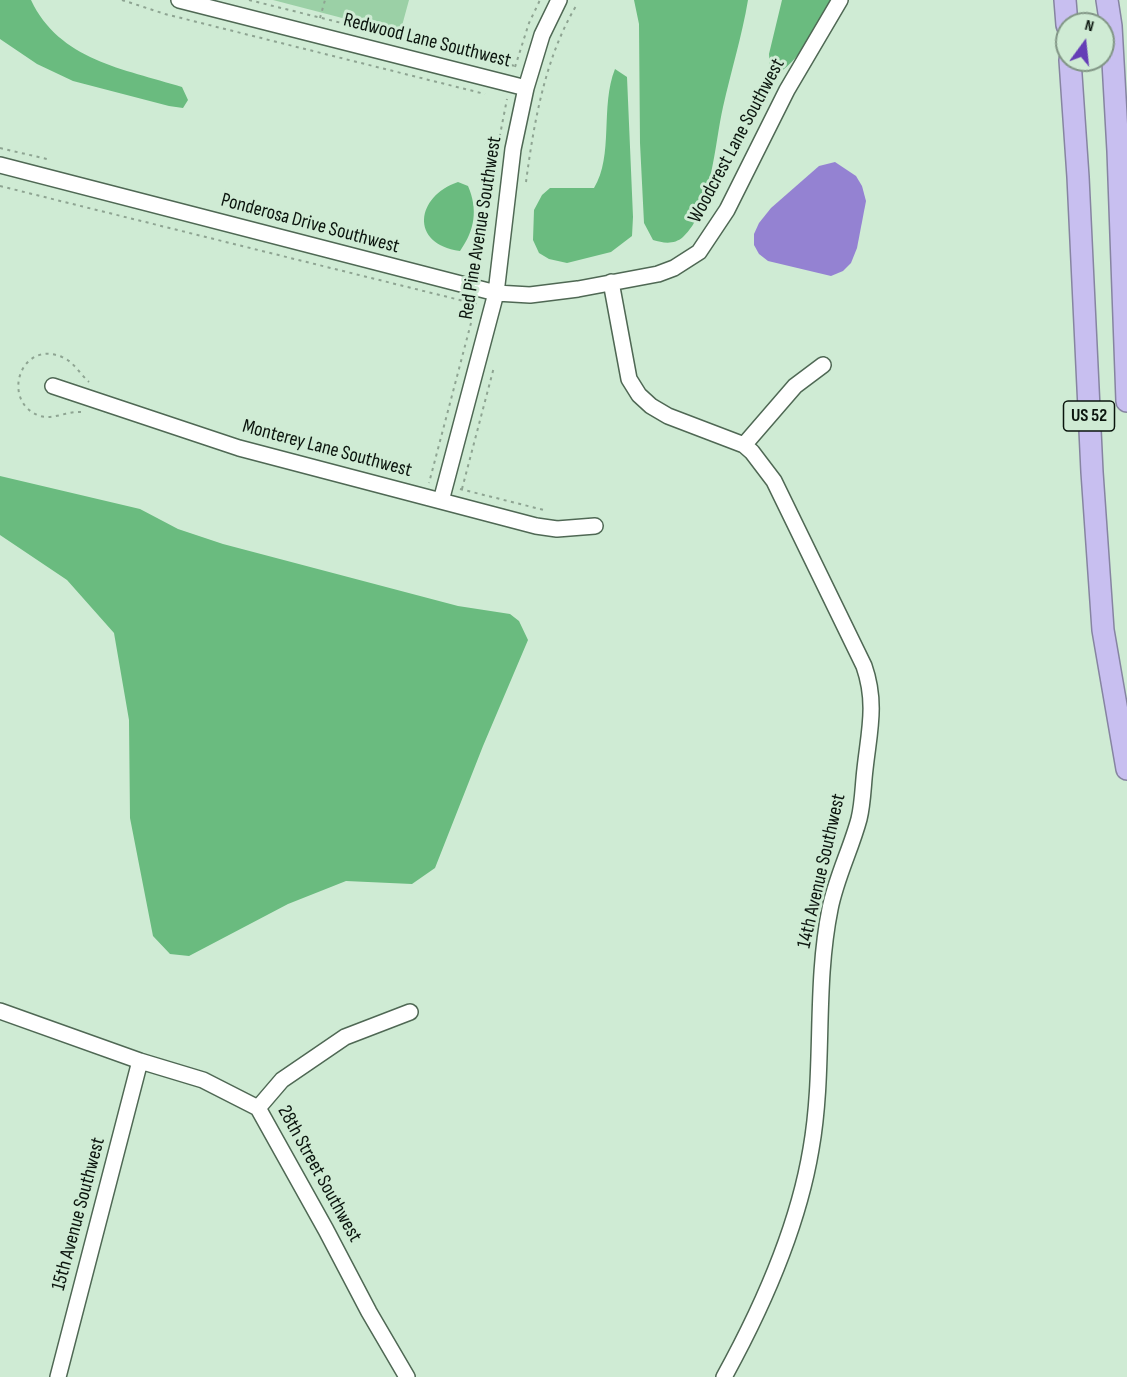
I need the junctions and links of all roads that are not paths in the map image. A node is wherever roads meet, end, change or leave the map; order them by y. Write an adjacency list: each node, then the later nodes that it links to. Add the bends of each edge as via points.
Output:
1 (179, 0): 6 (street, Redwood Lane Southwest)
2 (559, 0): 6 (street, Red Pine Avenue Southwest, via 542,35)
3 (840, 0): 8 (street, Woodcrest Lane Southwest, via 787,90 727,210 699,252 658,274)
4 (1107, 0): 12 (highway, US 52, via 1118,151)
5 (1071, 72): 16 (highway, US 52, via 1103,630)
6 (526, 88): 9 (street, Red Pine Avenue Southwest, via 513,149)
7 (0, 165): 9 (street, Ponderosa Drive Southwest)
8 (611, 282): 9 (street, Ponderosa Drive Southwest, via 578,290); 13 (street, 14th Avenue Southwest, via 629,379 639,395 668,416)
9 (496, 294): 14 (street, Red Pine Avenue Southwest)
10 (823, 365): 13 (street, via 795,386)
11 (53, 386): 14 (street, Monterey Lane Southwest, via 239,448)
12 (1127, 401)
13 (744, 446): 23 (street, 14th Avenue Southwest, via 774,481 864,666 872,724 859,818 831,907 823,953 811,1150 777,1268)
14 (441, 501): 15 (street, Monterey Lane Southwest, via 547,528)
15 (595, 526)
16 (1127, 769)
17 (0, 1011): 19 (street, 28th Street Southwest)
18 (410, 1012): 20 (street, via 345,1038 282,1080)
19 (140, 1061): 20 (street, 28th Street Southwest, via 203,1080); 21 (street, 15th Avenue Southwest)
20 (258, 1108): 22 (street, 28th Street Southwest)
21 (58, 1377)
22 (407, 1377)
23 (724, 1377)

